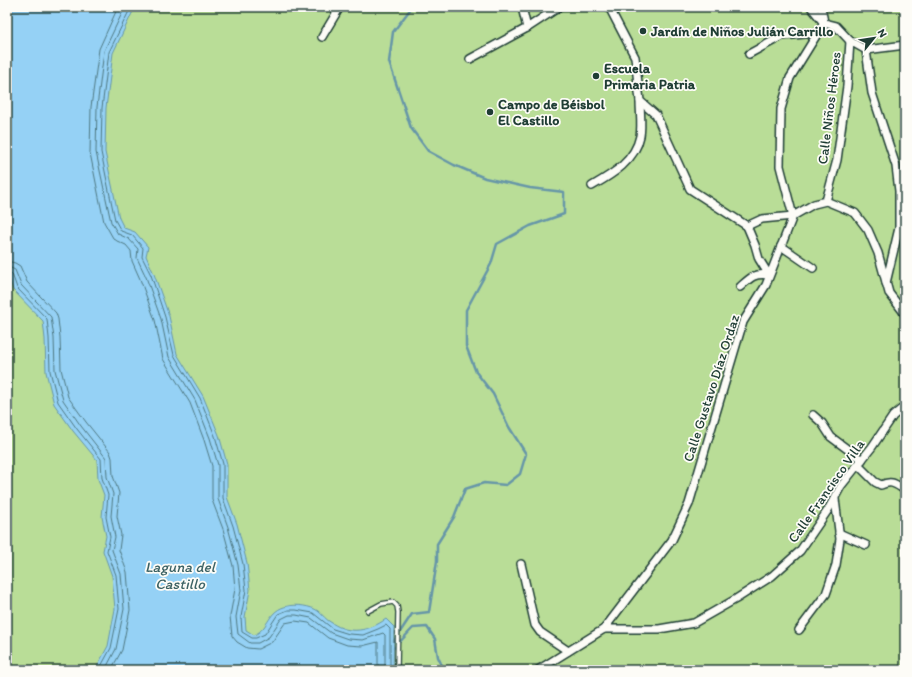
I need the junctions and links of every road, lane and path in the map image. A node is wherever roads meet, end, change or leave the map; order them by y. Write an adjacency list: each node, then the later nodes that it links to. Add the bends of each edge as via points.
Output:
1 (340, 7): 10 (street)
2 (522, 7): 8 (street)
3 (559, 7): 8 (street)
4 (609, 7): 16 (street, via 634,58)
5 (811, 7): 7 (street)
6 (821, 7): 7 (street)
7 (824, 22): 9 (street); 11 (street, via 836,26)
8 (527, 28): 15 (street)
9 (817, 33): 14 (street, via 782,36); 19 (street, via 790,78 781,109 780,166)
10 (322, 37)
11 (850, 41): 13 (street); 18 (street, Calle Niños Héroes, via 837,160)
12 (905, 45): 13 (street)
13 (866, 50): 24 (street, via 872,93 896,166 899,191 899,228)
14 (749, 54)
15 (470, 59)
16 (640, 101): 17 (street, via 640,136 631,156 616,173); 20 (street, via 656,115 690,189)
17 (592, 186)
18 (826, 201): 19 (street, via 814,204); 24 (street, via 855,213 868,230 878,253)
19 (793, 216): 20 (street, via 762,219); 21 (street, Calle Gustavo Díaz Ordaz)
20 (747, 226): 23 (street, via 759,259)
21 (781, 246): 22 (street); 23 (street, Calle Gustavo Díaz Ordaz)
22 (813, 268)
23 (769, 275): 25 (street, via 752,276); 36 (street, Calle Gustavo Díaz Ordaz, via 766,285 743,322 689,504 672,540)
24 (886, 283): 26 (street, via 889,293)
25 (740, 287)
26 (905, 314)
27 (905, 406): 29 (street, Calle Francisco Villa, via 893,416)
28 (813, 415): 29 (street, via 831,437)
29 (860, 462): 30 (street, via 875,482 881,485 893,483); 31 (street, Calle Francisco Villa)
30 (905, 490)
31 (834, 498): 32 (street); 36 (street, Calle Francisco Villa, via 800,552 772,576 694,623 659,629)
32 (839, 533): 33 (street); 37 (street, via 836,565 826,594)
33 (866, 545)
34 (522, 564): 38 (street, via 535,625 540,632)
35 (368, 611): 39 (lane, via 387,602 393,602 397,606)
36 (604, 629): 38 (street, Calle Gustavo Díaz Ordaz)
37 (799, 630)
38 (568, 651): 40 (street, Calle Gustavo Díaz Ordaz)
39 (397, 670)
40 (538, 670)

